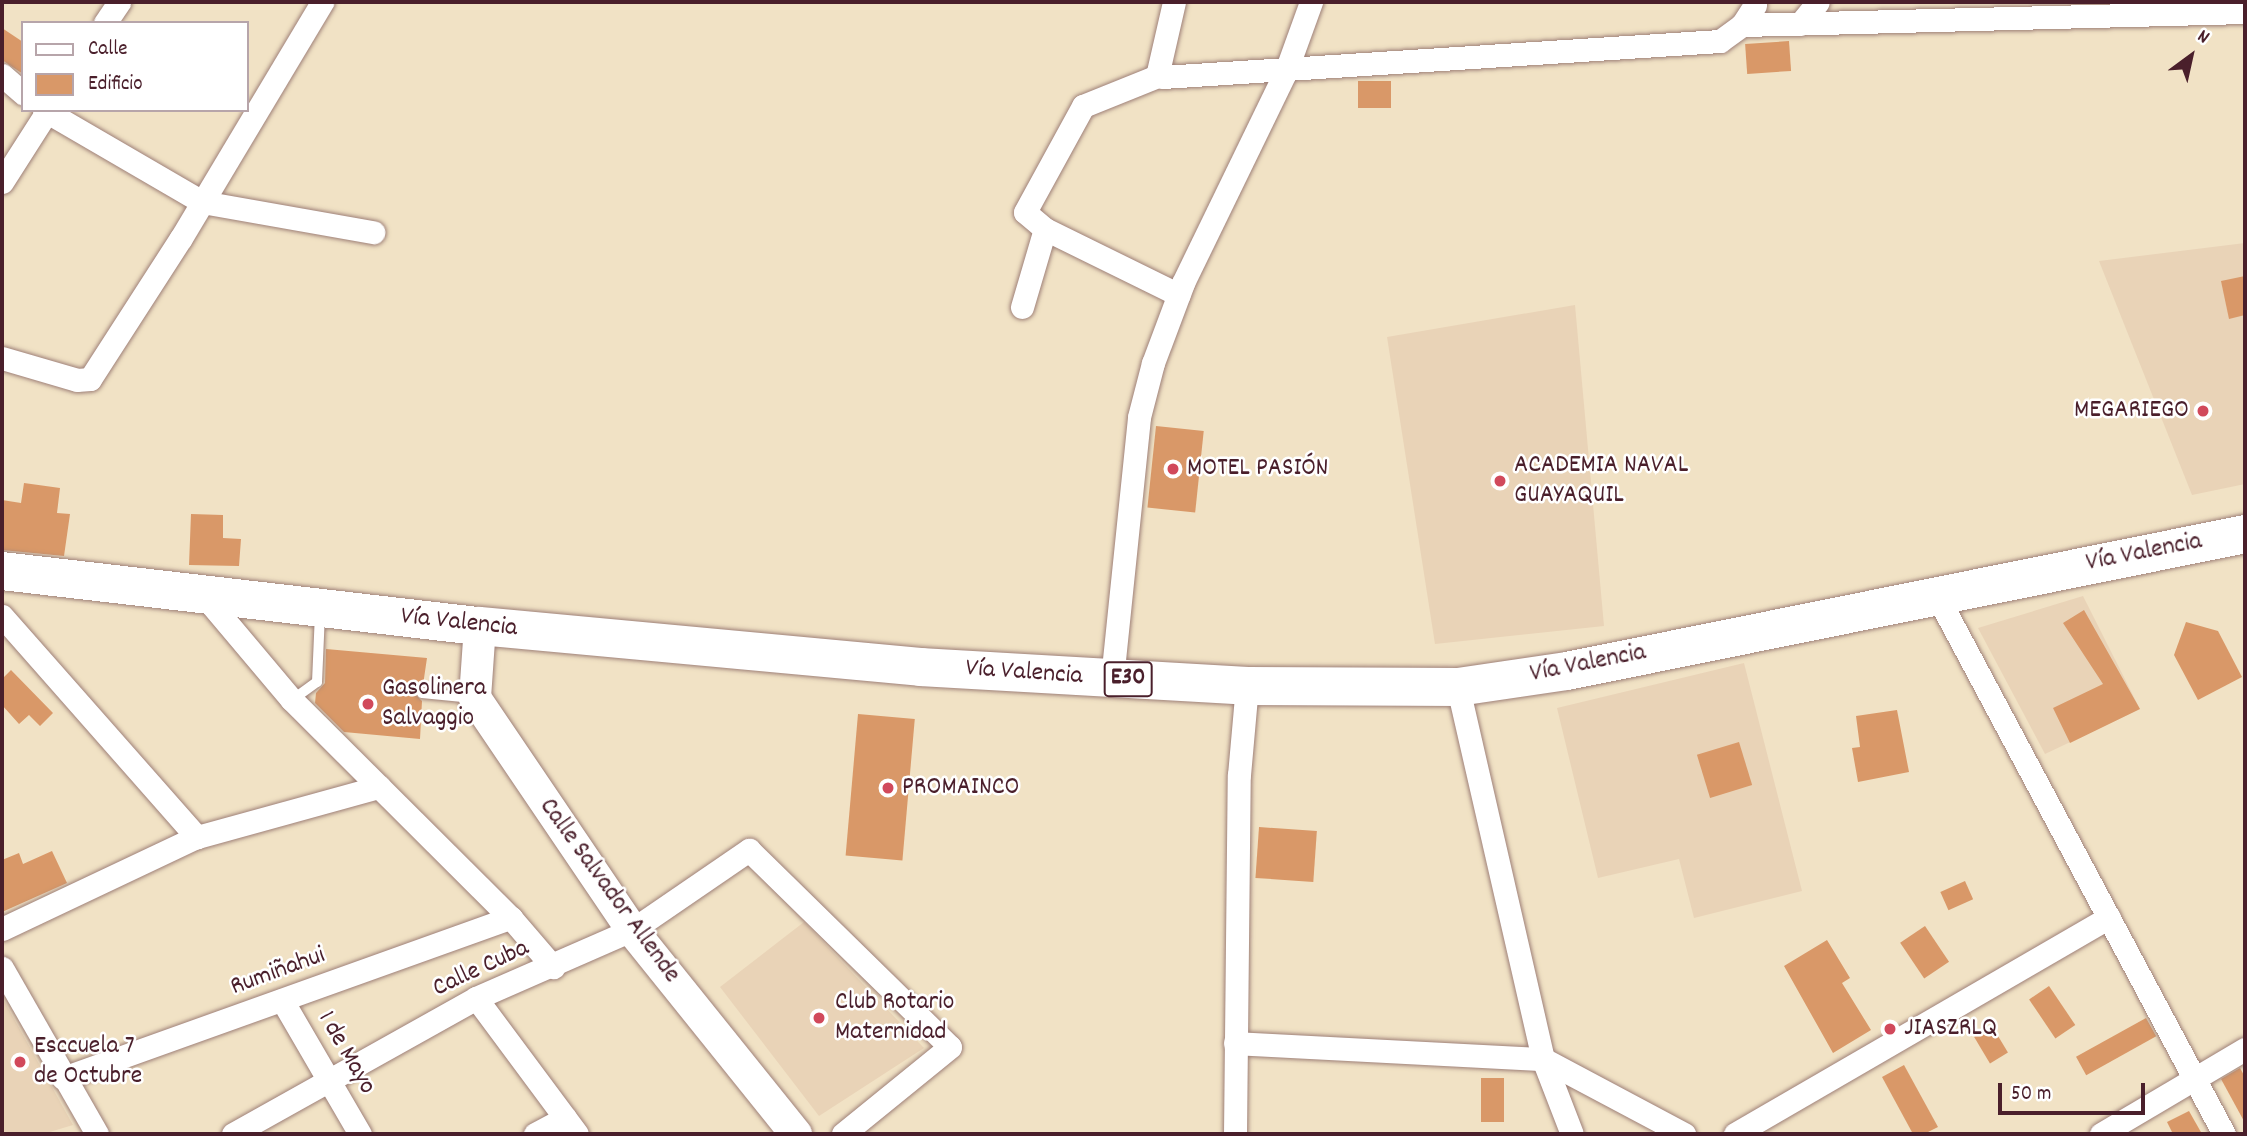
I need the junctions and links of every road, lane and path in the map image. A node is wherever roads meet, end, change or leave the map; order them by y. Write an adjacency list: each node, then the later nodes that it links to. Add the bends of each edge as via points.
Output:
1 (119, 2): 8 (street)
2 (321, 2): 18 (street)
3 (1174, 2): 13 (street)
4 (1311, 2): 11 (street)
5 (1818, 2): 9 (street)
6 (1758, 3): 10 (street)
7 (2245, 12): 9 (street)
8 (106, 21)
9 (1800, 24): 10 (street)
10 (1742, 25): 11 (street, via 1720,41)
11 (1286, 71): 13 (street); 21 (street)
12 (2, 75): 14 (street)
13 (1160, 75): 19 (street, via 1083,106 1025,212)
14 (21, 91)
15 (45, 112): 17 (street)
16 (48, 112): 18 (street)
17 (2, 182)
18 (202, 202): 20 (street); 23 (street, via 90,379 77,380)
19 (1045, 229): 21 (street); 22 (street)
20 (373, 232)
21 (1179, 295): 31 (street, via 1139,417)
22 (1022, 307)
23 (2, 358)
24 (2245, 534): 27 (highway, Vía Valencia / E30)
25 (2, 571): 26 (highway, Vía Valencia / E30)
26 (201, 592): 28 (highway, Vía Valencia / E30); 36 (street)
27 (1937, 594): 33 (highway, Vía Valencia / E30, via 1567,671); 39 (street)
28 (321, 609): 30 (highway, Vía Valencia / E30); 36 (lane, via 317,682)
29 (2, 616): 38 (street)
30 (480, 626): 31 (highway, Vía Valencia / E30, via 920,667); 35 (street)
31 (1112, 678): 32 (highway, Vía Valencia / E30)
32 (1247, 686): 33 (highway, Vía Valencia / E30); 47 (street, via 1239,775)
33 (1458, 687): 49 (street)
34 (422, 693): 35 (lane)
35 (475, 698): 42 (street, Calle Salvador Allende)
36 (292, 699): 37 (street)
37 (379, 787): 38 (street); 40 (street)
38 (197, 837): 41 (street)
39 (2109, 917): 52 (street); 63 (street)
40 (511, 918): 43 (street); 46 (street, Rumiñahui)
41 (2, 929)
42 (632, 930): 43 (street, Calle Cuba); 58 (street, Calle Salvador Allende); 59 (street, Calle Cuba, via 749,850 950,1047)
43 (553, 967): 45 (street, Calle Cuba)
44 (2, 968): 50 (street)
45 (475, 998): 51 (street, Calle Cuba); 53 (street)
46 (282, 1000): 50 (street, Rumiñahui); 51 (street, 1 de Mayo)
47 (1235, 1043): 49 (street); 60 (street)
48 (2245, 1049): 52 (street)
49 (1544, 1059): 61 (street); 62 (street)
50 (63, 1078): 54 (street)
51 (331, 1080): 55 (street, Calle Cuba); 56 (street, 1 de Mayo)
52 (2195, 1080): 64 (street); 65 (street)
53 (571, 1126): 57 (street)
54 (97, 1134)
55 (233, 1134)
56 (360, 1134)
57 (535, 1134)
58 (796, 1134)
59 (843, 1134)
60 (1235, 1134)
61 (1573, 1134)
62 (1684, 1134)
63 (1735, 1134)
64 (2101, 1134)
65 (2224, 1134)

